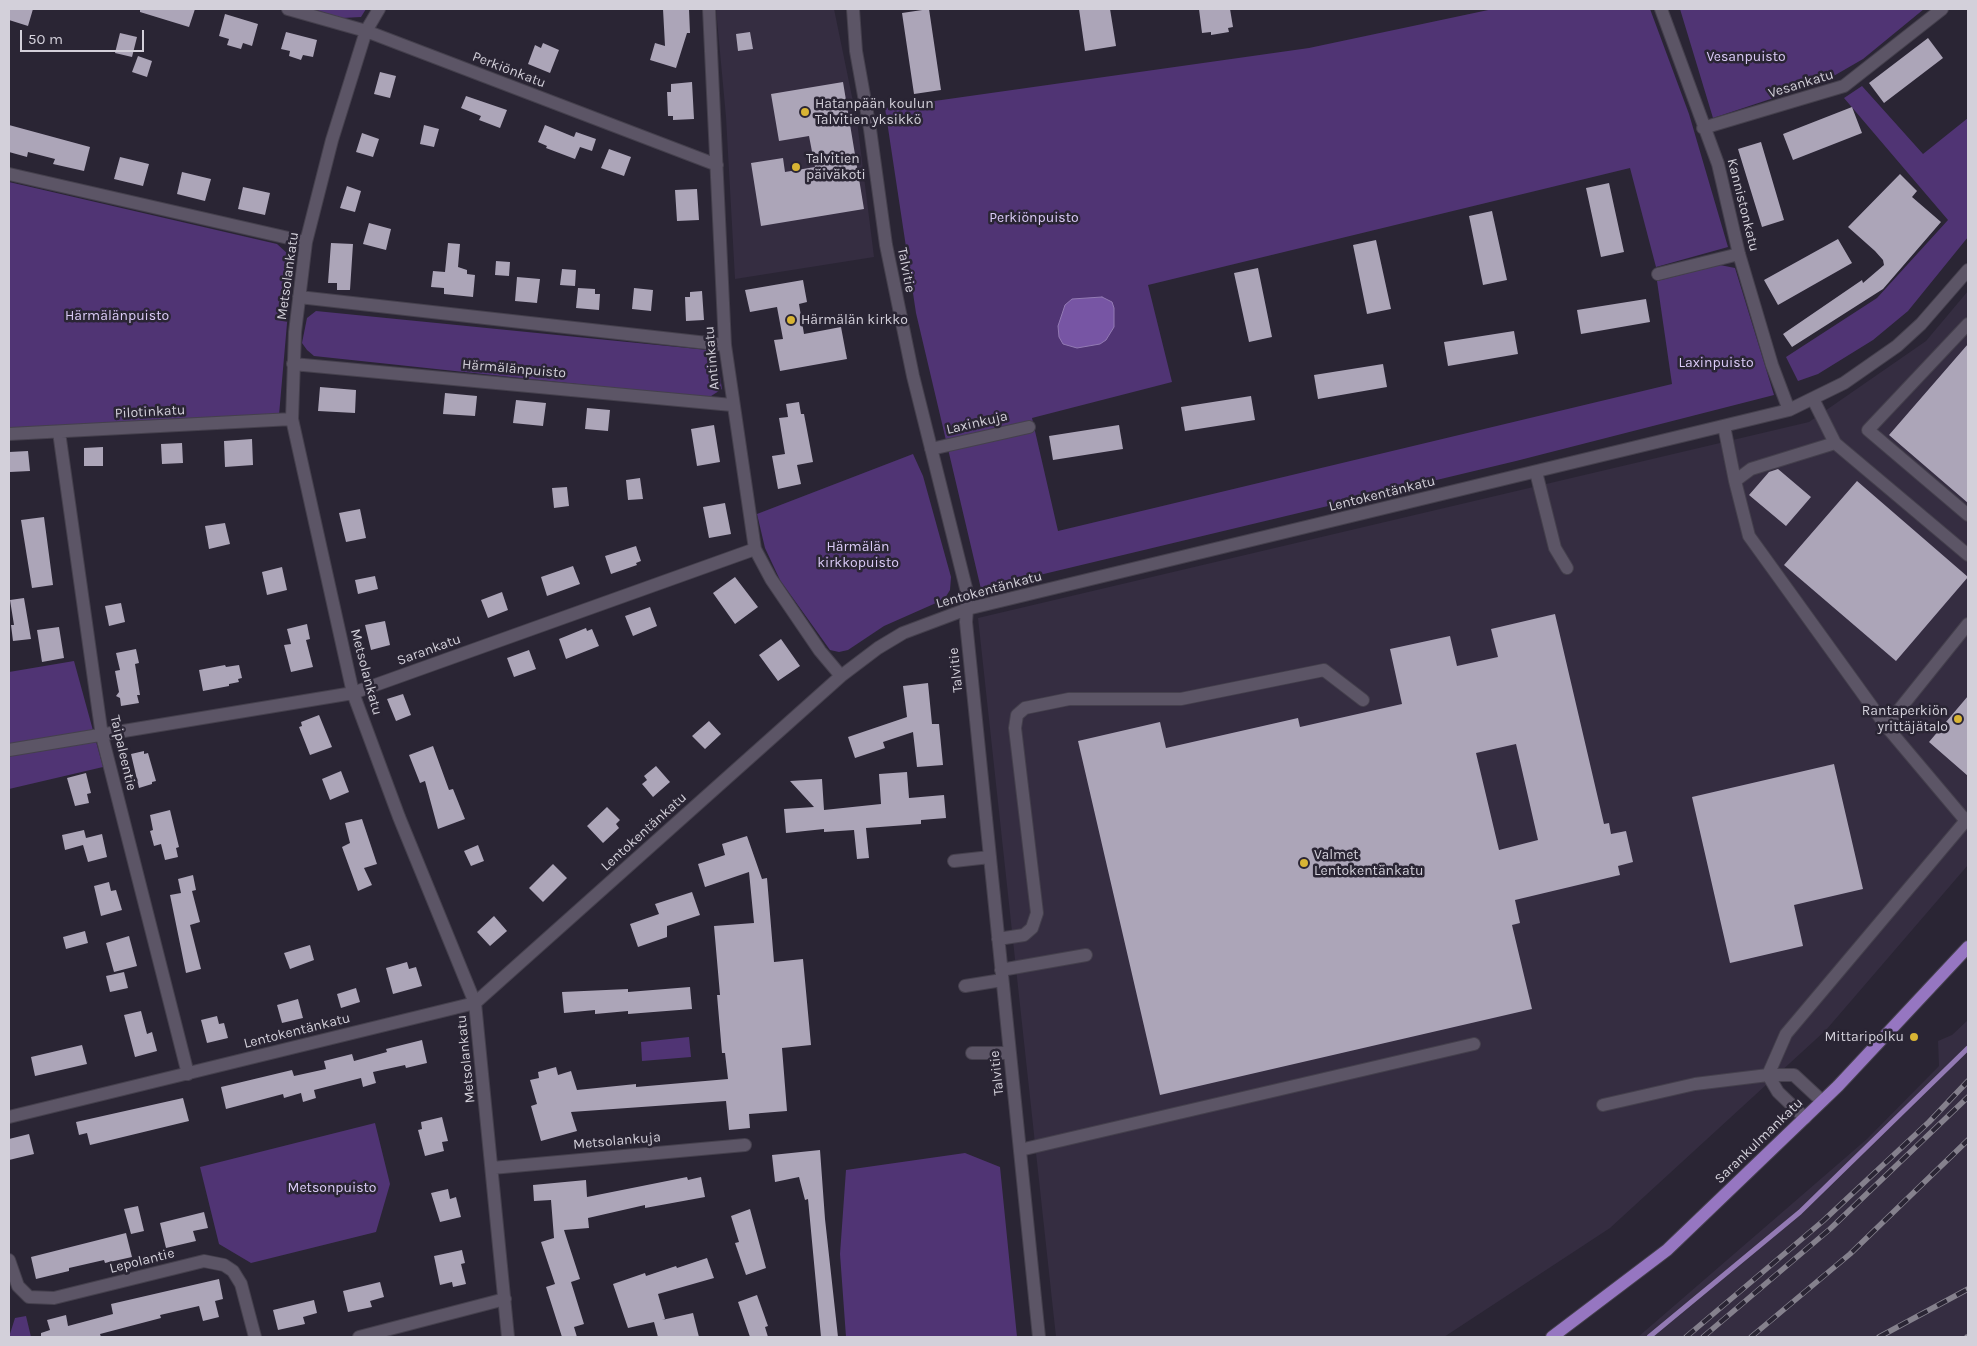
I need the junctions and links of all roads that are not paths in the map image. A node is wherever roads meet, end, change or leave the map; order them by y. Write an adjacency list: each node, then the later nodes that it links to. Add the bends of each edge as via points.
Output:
1 (288, 9): 7 (street, Perkiönkatu)
2 (380, 9): 7 (street, Metsolankatu)
3 (709, 9): 9 (street, Antinkatu)
4 (853, 9): 28 (street, Talvitie, via 856,51 886,245)
5 (1661, 9): 8 (street, Kannistonkatu)
6 (1942, 9): 8 (street, Vesankatu, via 1844,86)
7 (366, 32): 9 (street, Perkiönkatu); 11 (street, Metsolankatu, via 332,140)
8 (1703, 128): 12 (street, Kannistonkatu, via 1718,164)
9 (717, 165): 17 (street, Antinkatu)
10 (9, 174): 11 (street)
11 (306, 242): 15 (street, Metsolankatu)
12 (1739, 254): 14 (street); 21 (street, Kannistonkatu)
13 (1968, 270): 19 (street, Lentokentänkatu, via 1921,324 1897,346 1844,384)
14 (1658, 274)
15 (299, 297): 17 (street); 18 (street, Metsolankatu)
16 (1968, 324): 31 (street, via 1868,430)
17 (725, 345): 20 (street, Antinkatu)
18 (293, 364): 20 (street, Härmälänpuisto); 22 (street, Metsolankatu)
19 (1813, 399): 21 (street, Lentokentänkatu); 27 (street)
20 (732, 405): 32 (street, Antinkatu)
21 (1789, 410): 23 (street, Lentokentänkatu)
22 (292, 419): 25 (street, Pilotinkatu); 38 (street, Metsolankatu)
23 (1724, 426): 29 (street, Lentokentänkatu); 30 (street)
24 (1029, 427): 28 (street, Laxinkuja)
25 (60, 432): 26 (street, Pilotinkatu); 41 (street, Taipaleentie)
26 (9, 434)
27 (1835, 442): 30 (street, via 1751,469); 33 (street)
28 (932, 449): 35 (street, Talvitie, via 968,596)
29 (1536, 472): 34 (street, via 1555,548); 35 (street, Lentokentänkatu)
30 (1735, 481): 40 (street, via 1750,536)
31 (1968, 515)
32 (755, 549): 37 (street, Antinkatu, via 771,579); 38 (street, Sarankatu)
33 (1968, 556)
34 (1567, 568)
35 (967, 609): 37 (street, Lentokentänkatu, via 904,633); 44 (street, Talvitie)
36 (1968, 624): 40 (street)
37 (841, 676): 51 (street, Lentokentänkatu)
38 (353, 693): 41 (street, Sarankatu); 51 (street, Metsolankatu, via 399,817)
39 (1363, 700): 46 (street, via 1324,670 1181,699 1069,699 1025,708 1018,715 1014,728 1037,913 1032,928 1024,935)
40 (1886, 726): 43 (street)
41 (102, 736): 42 (street, Sarankatu); 55 (street, Taipaleentie)
42 (9, 750)
43 (1967, 819): 56 (street, via 1786,1034)
44 (990, 857): 45 (street); 46 (street, Talvitie)
45 (954, 861)
46 (998, 939): 49 (street, Talvitie)
47 (1968, 947): 57 (main road, Sarankulmankatu)
48 (1086, 955): 49 (street)
49 (1002, 975): 50 (street); 54 (street, Talvitie)
50 (965, 986)
51 (475, 1003): 55 (street, Lentokentänkatu); 63 (street, Metsolankatu)
52 (1474, 1044): 62 (street)
53 (972, 1053): 54 (street)
54 (1010, 1053): 62 (street, Talvitie)
55 (188, 1074): 59 (street, Lentokentänkatu)
56 (1768, 1076): 57 (street, via 1794,1075); 58 (street, via 1695,1084); 60 (street, via 1778,1092)
57 (1822, 1101): 60 (main road, Sarankulmankatu)
58 (1604, 1105)
59 (9, 1117)
60 (1805, 1118): 70 (main road, Sarankulmankatu, via 1667,1250)
61 (746, 1145): 63 (street, Metsolankuja)
62 (1020, 1150): 69 (street, Talvitie)
63 (492, 1168): 65 (street, Metsolankatu)
64 (9, 1260): 66 (street, Lepolantie, via 18,1286 30,1297 54,1298 204,1261 224,1265 233,1271 241,1284)
65 (505, 1299): 67 (street); 68 (street, Metsolankatu)
66 (255, 1337)
67 (359, 1337)
68 (508, 1337)
69 (1039, 1337)
70 (1552, 1337)

